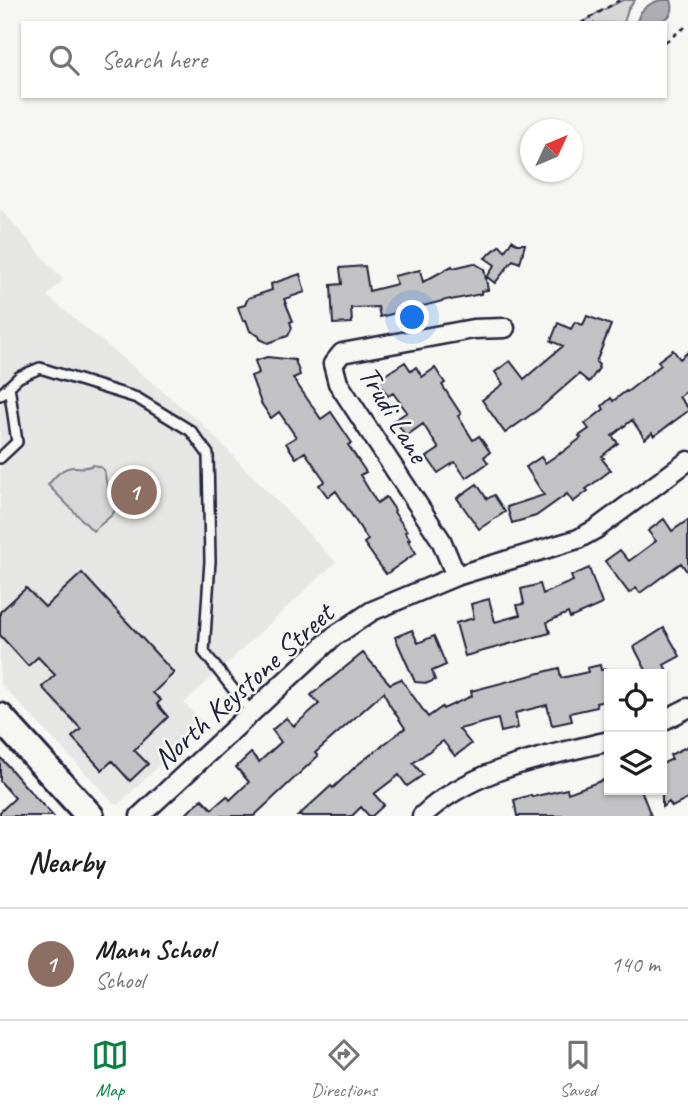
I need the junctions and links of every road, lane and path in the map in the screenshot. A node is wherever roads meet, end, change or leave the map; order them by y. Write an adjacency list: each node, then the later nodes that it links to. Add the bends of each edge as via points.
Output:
1 (620, 0): 2 (path)
2 (584, 21)
3 (688, 25): 5 (path)
4 (669, 30): 5 (path)
5 (673, 35): 6 (path)
6 (667, 40)
7 (505, 328): 12 (street, Trudi Lane, via 473,329 342,353 333,364 338,383 441,540)
8 (9, 386): 9 (lane); 10 (lane, via 17,442); 14 (lane, via 40,368 137,398 191,431 208,454 210,561 204,652)
9 (0, 394)
10 (0, 458)
11 (688, 461): 12 (street, North Keystone Street, via 578,539)
12 (456, 576): 14 (street, North Keystone Street, via 372,611 332,636)
13 (688, 708): 16 (street)
14 (251, 712): 19 (street, North Keystone Street)
15 (0, 717): 18 (street)
16 (667, 718)
17 (604, 742): 20 (street, via 507,766 473,781)
18 (90, 816)
19 (140, 816)
20 (422, 816)

